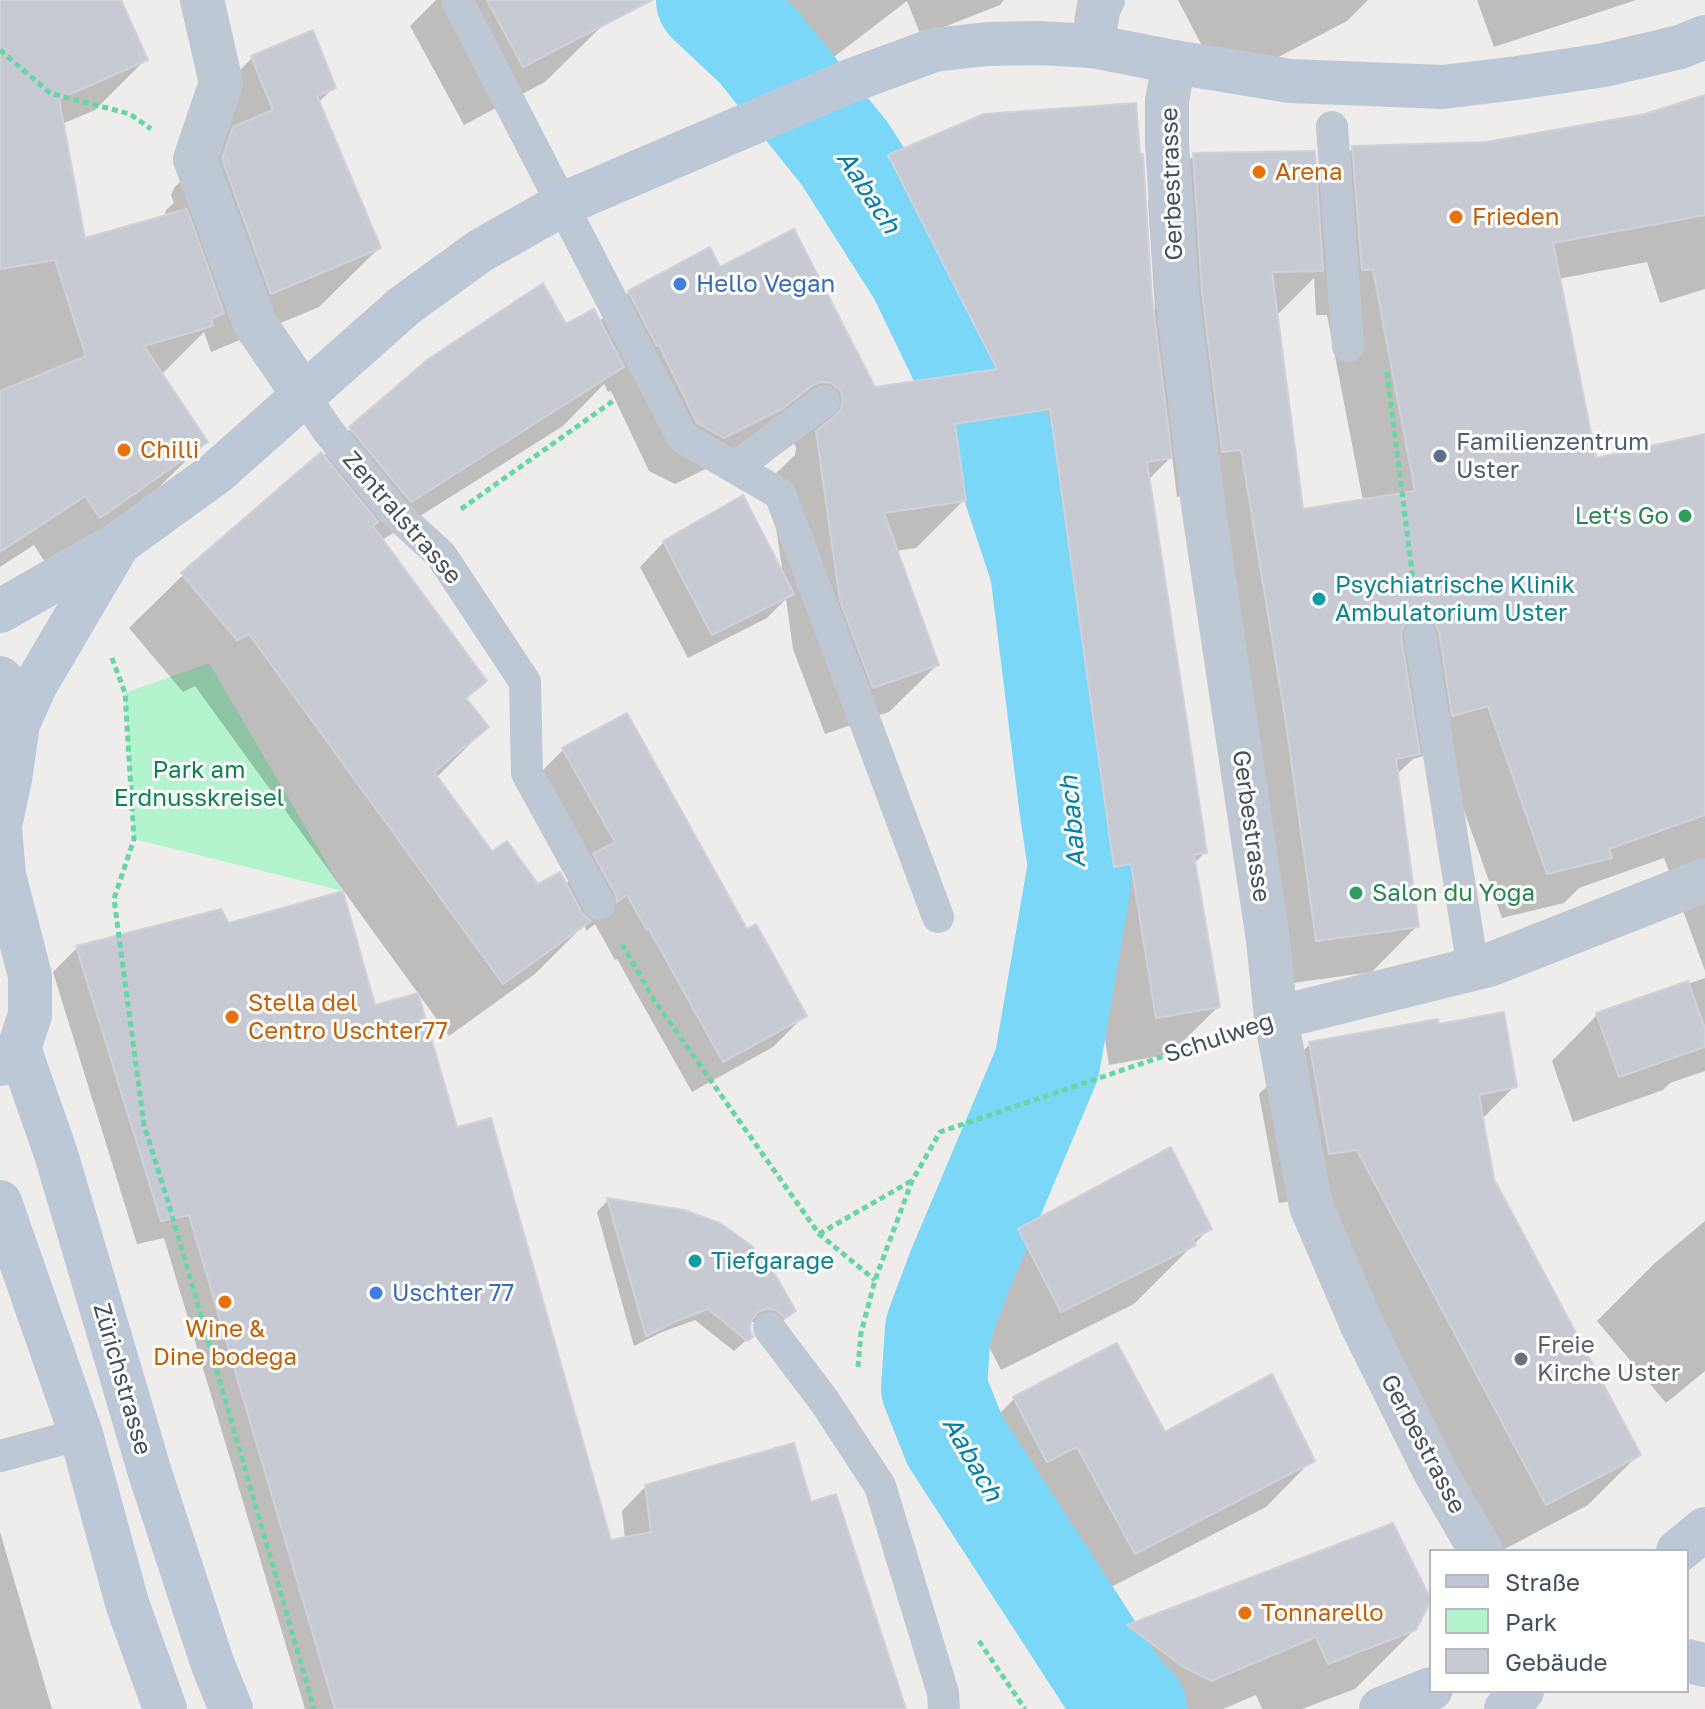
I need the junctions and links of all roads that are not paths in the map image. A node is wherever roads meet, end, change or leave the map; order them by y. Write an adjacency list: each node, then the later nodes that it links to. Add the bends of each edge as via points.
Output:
1 (202, 0): 10 (street, via 221,83 195,159 255,324)
2 (457, 0): 8 (lane)
3 (1103, 0): 5 (street)
4 (1705, 37): 6 (main road, via 1604,65 1443,87 1290,81)
5 (1092, 46): 6 (main road); 8 (main road, via 987,44 934,50)
6 (1174, 62): 23 (street, Gerbestrasse, via 1167,143 1177,295)
7 (1332, 127): 9 (lane)
8 (563, 204): 10 (main road, via 480,251 404,306); 12 (lane, via 682,437)
9 (1348, 346)
10 (303, 394): 13 (main road, via 216,473); 20 (lane, Zentralstrasse, via 394,512 441,555 525,682 527,773)
11 (824, 401): 12 (lane)
12 (735, 468): 21 (lane, via 780,494)
13 (118, 544): 14 (main road); 17 (main road)
14 (0, 611)
15 (1420, 635): 22 (lane)
16 (0, 678): 17 (main road)
17 (18, 724): 18 (main road)
18 (0, 827): 24 (main road, via 4,875 30,976 30,1015)
19 (1705, 880): 22 (street, Schulweg)
20 (599, 904)
21 (938, 917)
22 (1473, 969): 23 (street, Schulweg)
23 (1276, 1018): 30 (street, Gerbestrasse, via 1311,1206 1421,1446)
24 (10, 1056): 35 (main road, Zürichstrasse, via 56,1154 150,1473)
25 (0, 1202): 27 (main road)
26 (769, 1328): 36 (lane, via 880,1486)
27 (81, 1434): 28 (lane); 34 (main road, via 127,1603)
28 (0, 1456)
29 (1705, 1529): 31 (main road)
30 (1480, 1549)
31 (1680, 1549)
32 (1429, 1690): 37 (main road)
33 (1520, 1693): 38 (main road)
34 (165, 1709)
35 (231, 1709)
36 (944, 1709)
37 (1381, 1709)
38 (1506, 1709)

